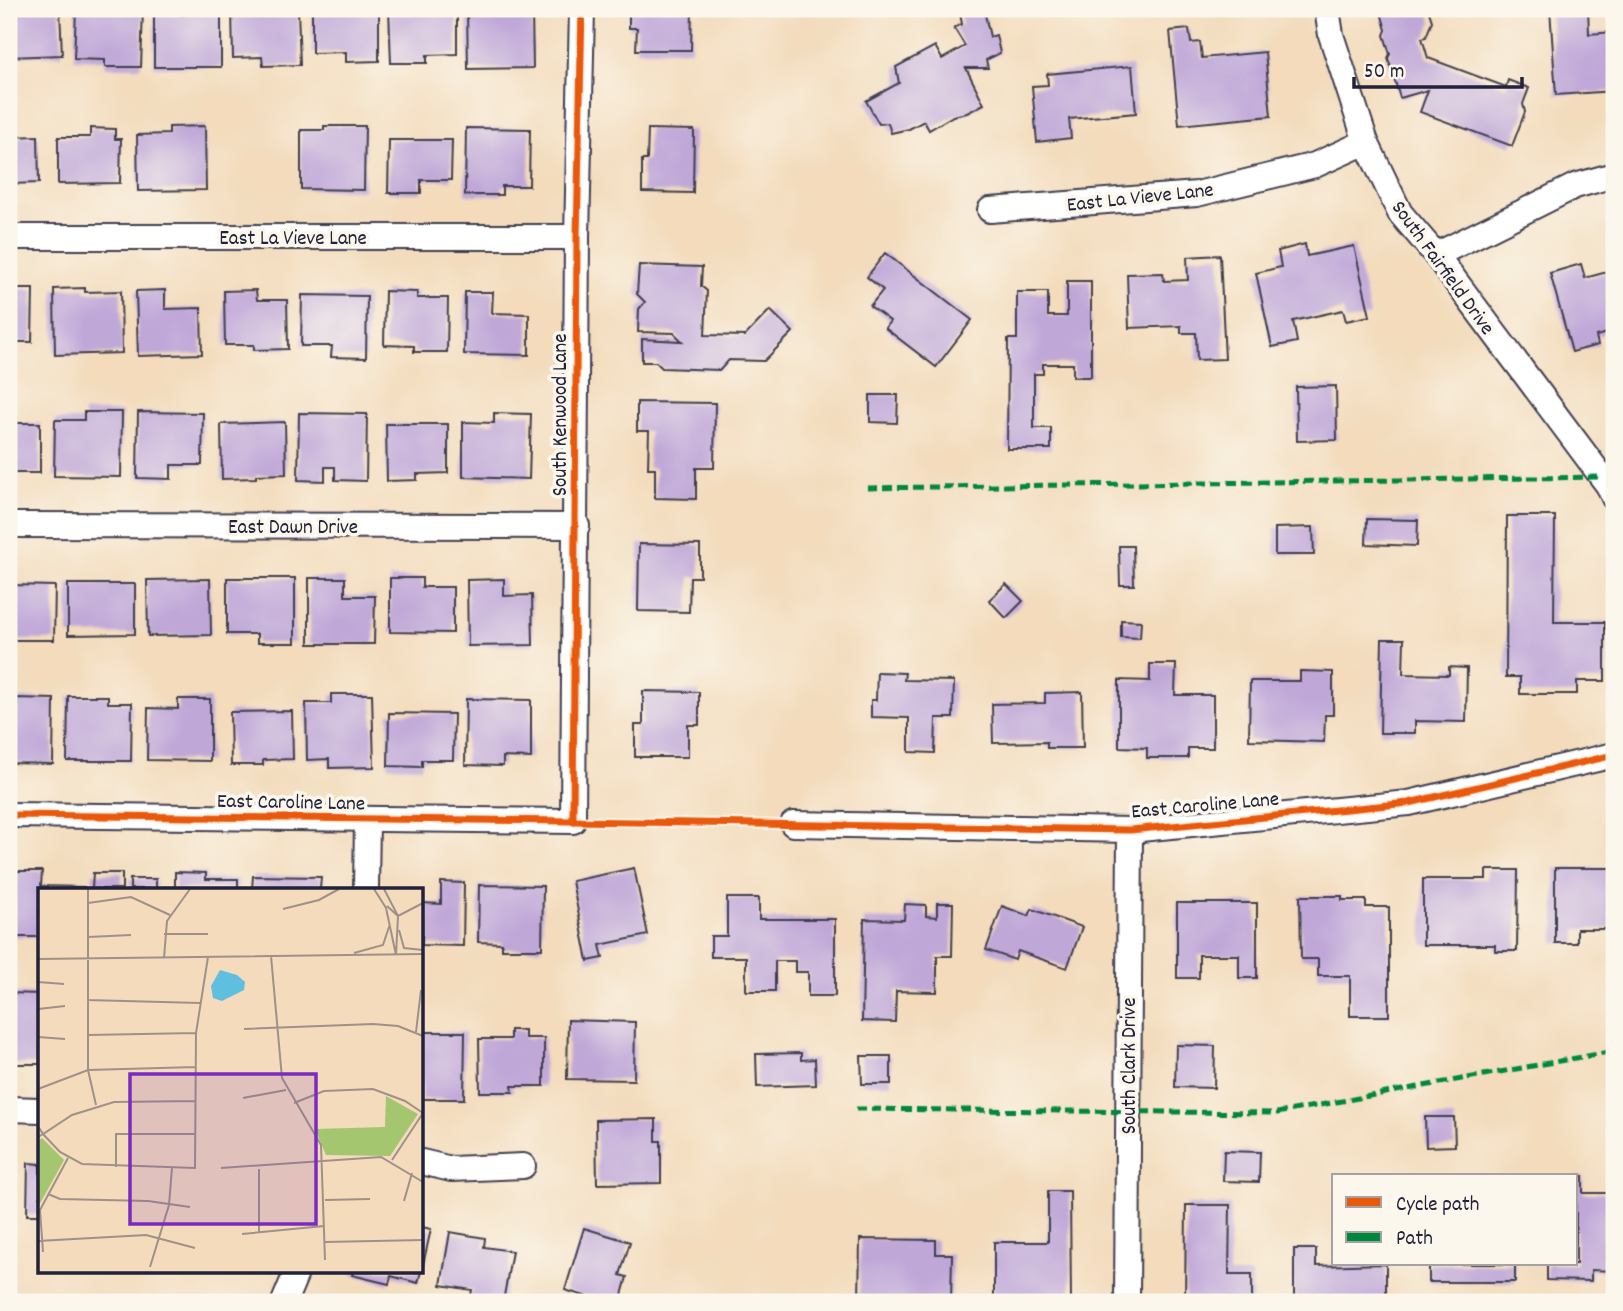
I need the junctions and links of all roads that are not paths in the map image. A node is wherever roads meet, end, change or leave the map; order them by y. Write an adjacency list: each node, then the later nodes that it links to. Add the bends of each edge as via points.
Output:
1 (582, 9): 7 (street, South Kenwood Lane)
2 (1327, 9): 3 (street, South Fairfield Drive)
3 (1366, 142): 5 (street, East La Vieve Lane, via 1315,165 1197,194); 8 (street, South Fairfield Drive, via 1401,214)
4 (1614, 175): 8 (street, via 1575,186)
5 (990, 210)
6 (9, 237): 7 (street, East La Vieve Lane)
7 (577, 237): 11 (street, South Kenwood Lane)
8 (1436, 255): 9 (street, South Fairfield Drive)
9 (1614, 498)
10 (9, 525): 11 (street, East Dawn Drive)
11 (577, 526): 15 (street, South Kenwood Lane)
12 (1614, 755): 17 (street, East Caroline Lane, via 1409,803)
13 (9, 815): 14 (street, East Caroline Lane)
14 (367, 820): 15 (street, East Caroline Lane); 18 (street)
15 (573, 821)
16 (793, 824): 17 (street, East Caroline Lane)
17 (1130, 830): 25 (street, South Clark Drive)
18 (366, 888)
19 (9, 1110): 20 (street)
20 (38, 1110)
21 (424, 1162): 22 (street, via 451,1169)
22 (523, 1166)
23 (297, 1272): 24 (street)
24 (284, 1302)
25 (1127, 1302)

